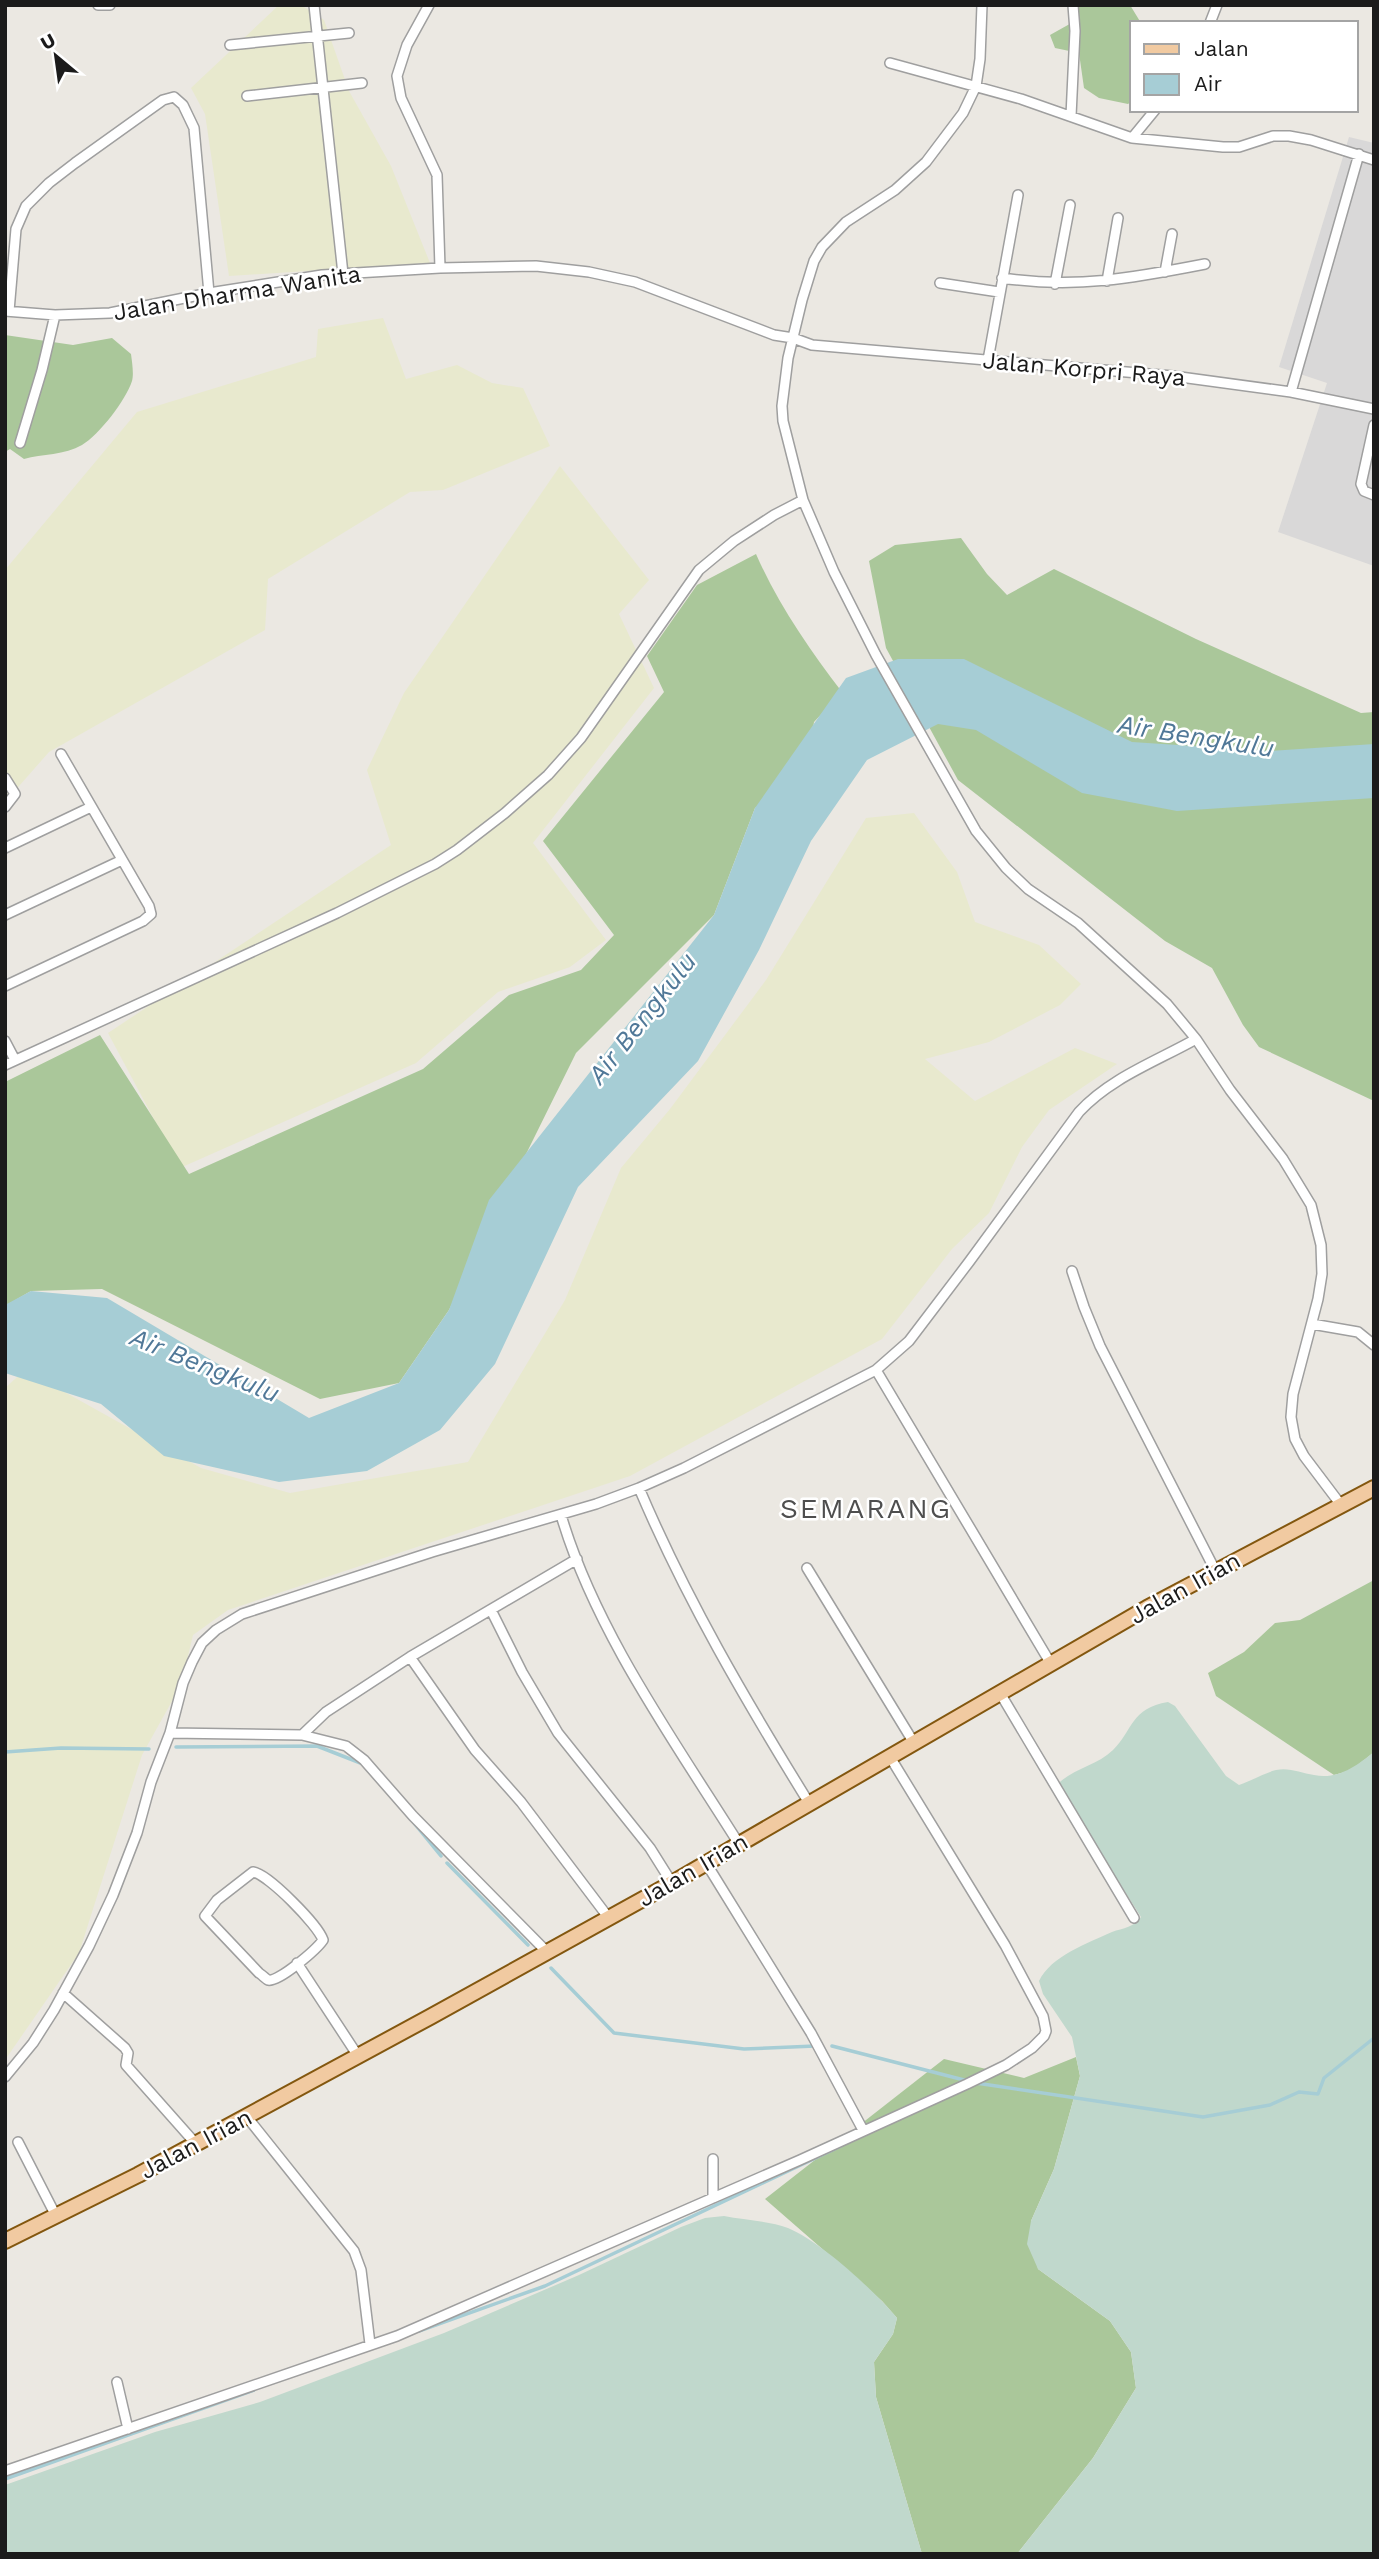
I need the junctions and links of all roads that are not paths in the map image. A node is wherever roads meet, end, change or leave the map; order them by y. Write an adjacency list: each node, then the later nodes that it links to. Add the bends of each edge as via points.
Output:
1 (98, 5): 2 (street)
2 (110, 5)
3 (314, 5): 8 (street)
4 (429, 5): 25 (street, via 407,45 397,76 401,98 437,175)
5 (982, 5): 12 (street)
6 (1073, 5): 16 (street)
7 (349, 33): 8 (street)
8 (317, 37): 9 (street); 13 (street)
9 (230, 44)
10 (890, 63): 12 (street)
11 (362, 83): 13 (street)
12 (976, 86): 16 (street); 36 (street, via 963,113 926,162 895,190 846,222 822,247 808,278)
13 (323, 88): 14 (street); 27 (street)
14 (247, 96)
15 (1153, 112): 17 (street)
16 (1071, 116): 17 (street)
17 (1132, 138): 18 (street, via 1239,147 1289,136)
18 (1359, 154): 19 (street); 38 (street)
19 (1374, 160)
20 (1018, 195): 28 (street)
21 (1070, 205): 31 (street)
22 (1118, 218): 29 (street)
23 (1172, 234): 26 (street)
24 (1205, 264): 26 (street)
25 (440, 268): 27 (street, Jalan Dharma Wanita); 36 (street, Jalan Dharma Wanita, via 536,266 589,272 635,282 774,335)
26 (1165, 272): 29 (street)
27 (342, 274): 33 (street, Jalan Dharma Wanita)
28 (1002, 278): 31 (street); 32 (street)
29 (1107, 281): 31 (street)
30 (940, 282): 32 (street)
31 (1055, 284)
32 (999, 292): 37 (street)
33 (209, 293): 34 (street, via 194,128 174,97 163,100 75,163 26,206 16,229); 35 (street, Jalan Dharma Wanita, via 110,313)
34 (7, 311): 35 (street, Jalan Dharma Wanita)
35 (55, 315): 41 (street)
36 (793, 338): 37 (street, Jalan Korpri Raya, via 829,348); 43 (street, via 782,406)
37 (988, 360): 38 (street, Jalan Korpri Raya)
38 (1291, 391): 39 (street, Jalan Korpri Raya)
39 (1374, 409)
40 (1374, 425): 42 (street, via 1361,484)
41 (20, 443)
42 (1374, 495)
43 (803, 500): 52 (street, via 876,655 976,831 1028,889 1078,923 1134,972); 54 (street, via 734,541 699,570 581,738 531,790 457,850 337,913)
44 (61, 754): 47 (street)
45 (5, 778): 46 (street, via 15,794)
46 (5, 807)
47 (92, 807): 48 (street); 49 (street)
48 (5, 848)
49 (122, 860): 50 (street); 51 (street, via 152,912 149,918)
50 (5, 915)
51 (5, 986)
52 (1196, 1039): 57 (street, via 1311,1205 1321,1245 1322,1274); 59 (street, via 1089,1100 909,1341)
53 (5, 1041): 54 (street)
54 (15, 1060): 55 (street)
55 (5, 1065)
56 (1072, 1271): 66 (street, via 1100,1346)
57 (1312, 1324): 58 (street, via 1358,1332); 62 (street, via 1291,1418 1304,1456)
58 (1374, 1345)
59 (876, 1370): 60 (street); 69 (street)
60 (639, 1488): 63 (street); 75 (street, via 696,1614)
61 (1374, 1488): 62 (main road, Jalan Irian)
62 (1341, 1506): 66 (main road, Jalan Irian)
63 (561, 1515): 64 (street); 71 (street, via 229,1619 202,1643 192,1662)
64 (577, 1559): 67 (street); 76 (street, via 622,1658)
65 (807, 1567): 73 (street)
66 (1216, 1570): 69 (main road, Jalan Irian)
67 (491, 1610): 68 (street); 78 (street, via 558,1733)
68 (410, 1657): 72 (street, via 326,1712); 79 (street, via 475,1750 521,1802)
69 (1051, 1664): 70 (main road, Jalan Irian)
70 (1000, 1693): 73 (main road, Jalan Irian); 80 (street)
71 (170, 1733): 72 (street); 83 (street, via 113,1895)
72 (302, 1735): 81 (street, via 346,1746 364,1760)
73 (914, 1743): 74 (main road, Jalan Irian)
74 (890, 1757): 75 (main road, Jalan Irian); 87 (street, via 1005,1945 1046,2024 1044,2036 1032,2048 967,2084)
75 (809, 1803): 76 (main road, Jalan Irian)
76 (739, 1844): 77 (main road, Jalan Irian)
77 (706, 1863): 78 (main road, Jalan Irian); 87 (street, via 811,2033)
78 (672, 1883): 79 (main road, Jalan Irian)
79 (608, 1917): 81 (main road, Jalan Irian)
80 (1134, 1918)
81 (546, 1951): 84 (main road, Jalan Irian)
82 (297, 1963): 82 (street, via 277,1979 266,1979 205,1916 248,1875 260,1873 323,1938); 84 (street)
83 (63, 1993): 85 (street, via 33,2043); 89 (street, via 125,2048 126,2065)
84 (358, 2056): 86 (main road, Jalan Irian)
85 (5, 2077)
86 (247, 2117): 89 (main road, Jalan Irian); 94 (street, via 354,2251 362,2270)
87 (863, 2130): 91 (street)
88 (18, 2142): 92 (street)
89 (196, 2144): 92 (main road, Jalan Irian)
90 (713, 2159): 91 (street)
91 (713, 2198): 94 (street)
92 (56, 2216): 93 (main road, Jalan Irian)
93 (5, 2241)
94 (370, 2344): 96 (street)
95 (117, 2382): 96 (street)
96 (128, 2429): 97 (street)
97 (5, 2471)

